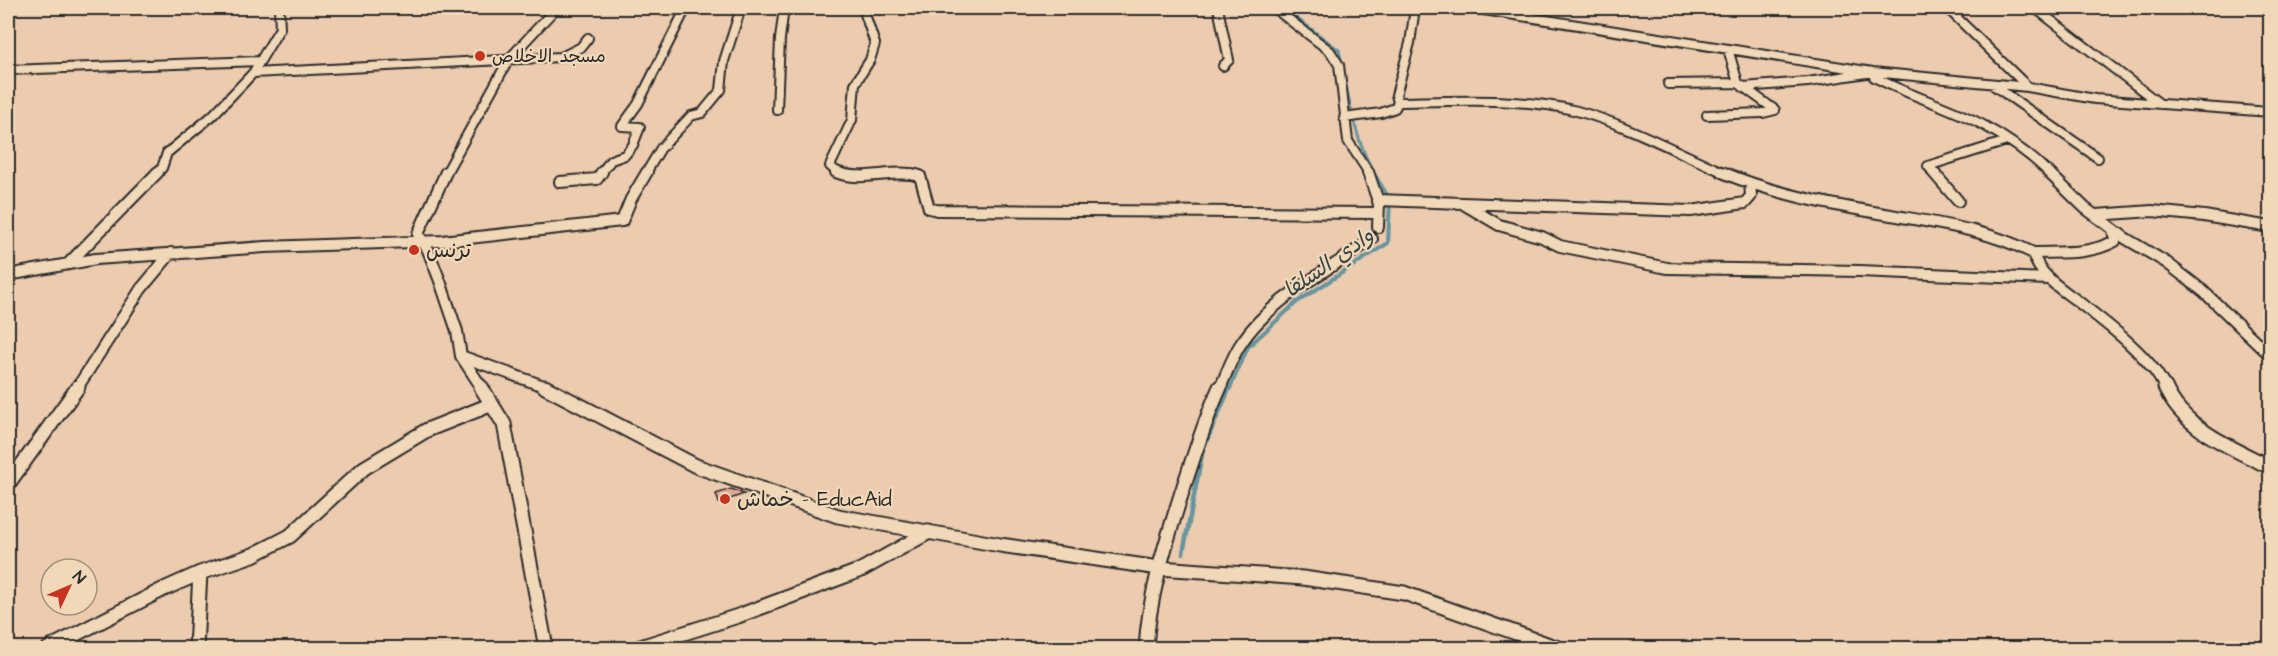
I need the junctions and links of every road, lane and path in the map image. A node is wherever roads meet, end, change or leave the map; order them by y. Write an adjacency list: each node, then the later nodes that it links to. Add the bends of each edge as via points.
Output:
1 (279, 8): 16 (street, via 280,28)
2 (556, 8): 15 (street)
3 (686, 8): 33 (street, via 638,104 622,126 640,127 633,145 625,155 611,160 597,179)
4 (741, 8): 44 (street, via 724,61 721,90 702,113 691,116 661,148 622,221)
5 (784, 8): 27 (street)
6 (863, 8): 38 (street, via 875,44 855,84 852,120 830,166 837,173 920,176 929,208 937,210)
7 (1218, 8): 17 (street, via 1228,47 1229,60)
8 (1274, 8): 30 (street, via 1330,51 1339,65)
9 (1415, 8): 25 (street, via 1396,95)
10 (1471, 8): 14 (street)
11 (1947, 8): 24 (street)
12 (2035, 8): 26 (street)
13 (588, 38): 15 (street, via 581,47 561,57)
14 (1728, 49): 19 (street); 23 (street)
15 (509, 59): 20 (street); 44 (street, via 447,170 418,234)
16 (259, 61): 18 (street); 20 (street)
17 (1223, 66)
18 (8, 70)
19 (1873, 72): 22 (street); 23 (street, via 1808,82); 31 (street, via 1874,77 1896,89 1971,119)
20 (253, 73): 47 (street, via 212,116 167,153 162,168)
21 (1668, 84): 23 (street)
22 (1993, 84): 24 (street); 32 (street)
23 (1740, 85): 29 (street, via 1775,110)
24 (2028, 87): 26 (street)
25 (1398, 102): 30 (street, via 1395,108 1382,113); 34 (street, via 1520,103 1576,111)
26 (2161, 105): 28 (street)
27 (777, 110)
28 (2271, 112)
29 (1707, 115)
30 (1344, 118): 35 (street, via 1348,141 1371,177)
31 (2007, 141): 36 (street, via 1928,166); 39 (street, via 2037,161)
32 (2097, 158)
33 (560, 182)
34 (1750, 183): 37 (street, via 1751,196 1745,203 1692,211); 46 (street, via 1848,208 1972,229)
35 (1378, 200): 37 (street); 38 (street)
36 (1958, 201)
37 (1465, 205): 49 (street, via 1499,225 1560,246 1668,268)
38 (1377, 213): 40 (street)
39 (2096, 215): 41 (street, via 2152,212); 42 (street)
40 (1378, 226)
41 (2271, 227)
42 (2112, 229): 46 (street, via 2115,241 2091,252); 50 (street, via 2203,291)
43 (1372, 239): 56 (street, via 1287,297 1241,342 1209,410)
44 (422, 242): 45 (street); 51 (street, via 440,281)
45 (171, 253): 47 (street); 54 (street, via 141,289 84,378)
46 (2033, 253): 49 (street)
47 (69, 263): 48 (street)
48 (8, 275)
49 (2048, 279): 53 (street, via 2114,330 2162,380 2171,402 2184,416 2225,444)
50 (2271, 355)
51 (462, 356): 52 (street); 55 (street, via 554,390 696,466 838,516)
52 (490, 405): 57 (street, via 421,433 364,468 290,536 253,555); 60 (street, via 504,424)
53 (2271, 467)
54 (8, 484)
55 (929, 532): 56 (street); 61 (street, via 861,570)
56 (1159, 568): 62 (street, via 1147,617); 63 (street, via 1303,578 1404,593)
57 (200, 573): 58 (street); 59 (street)
58 (49, 648)
59 (196, 648)
60 (546, 648)
61 (637, 648)
62 (1146, 648)
63 (1558, 648)

